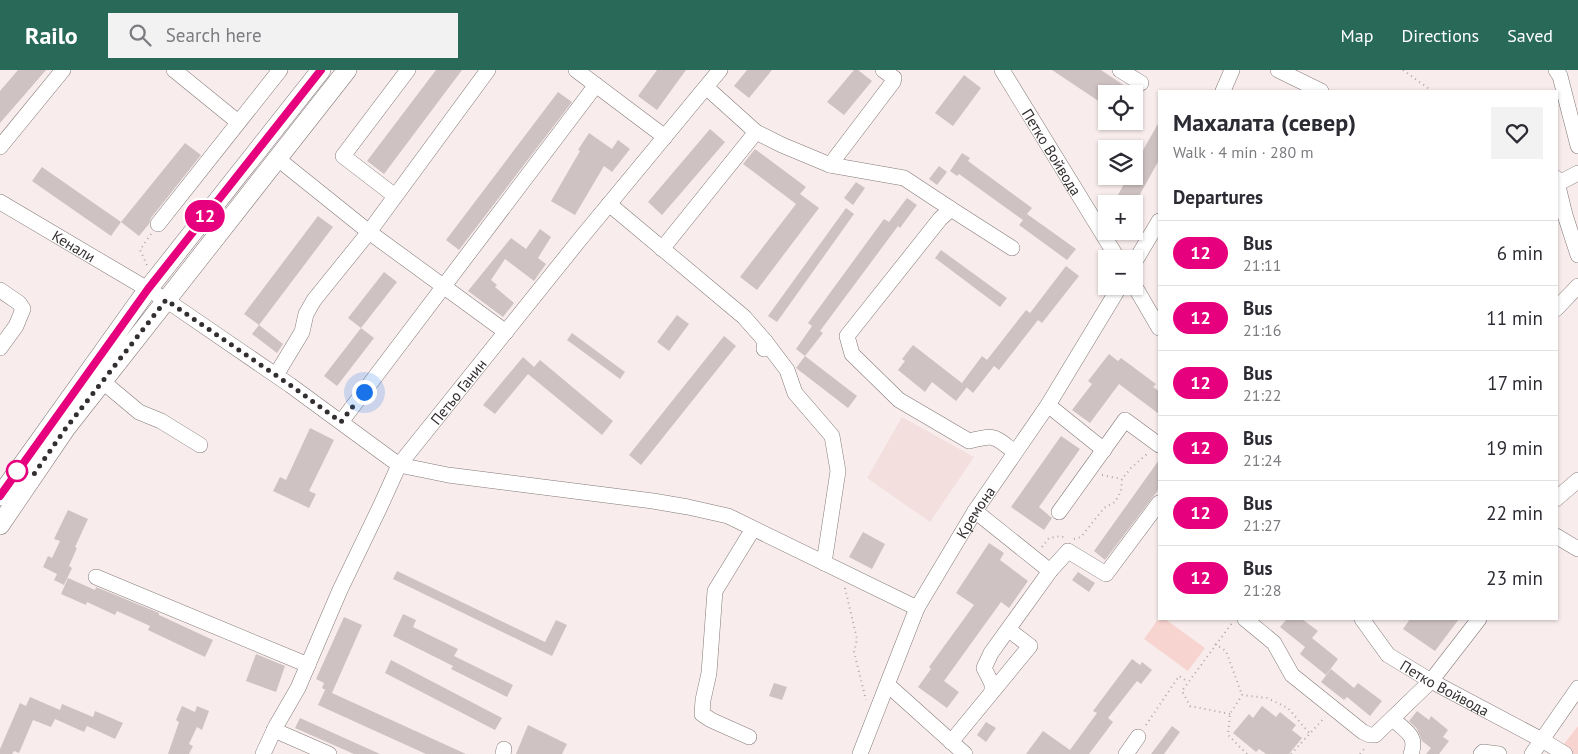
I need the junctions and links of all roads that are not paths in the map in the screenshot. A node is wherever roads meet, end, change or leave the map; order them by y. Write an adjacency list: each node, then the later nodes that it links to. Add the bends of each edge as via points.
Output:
1 (63, 70): 25 (street)
2 (174, 70): 21 (street)
3 (280, 70): 21 (street)
4 (322, 70): 45 (main road)
5 (347, 70): 49 (main road)
6 (408, 70): 31 (street, via 343,156)
7 (488, 70): 31 (street)
8 (576, 70): 17 (street)
9 (720, 70): 18 (street, Петьо Ганин)
10 (883, 70): 27 (street, via 892,75 893,82)
11 (1002, 70): 40 (street, Петко Войвода)
12 (1120, 70): 16 (street)
13 (1232, 70): 19 (street)
14 (1278, 70): 20 (street)
15 (1556, 70): 24 (street)
16 (1141, 84)
17 (596, 85): 23 (street); 43 (street)
18 (706, 87): 22 (street); 23 (street, Петьо Ганин)
19 (1224, 89)
20 (1319, 90)
21 (238, 122): 36 (street)
22 (756, 132): 27 (street); 39 (street)
23 (666, 137): 33 (street, Петьо Ганин)
24 (1578, 146)
25 (0, 147)
26 (284, 163): 37 (street)
27 (830, 165): 34 (street, via 904,178)
28 (1578, 174): 29 (street)
29 (1558, 183)
30 (1558, 187): 42 (street)
31 (395, 196): 37 (street)
32 (0, 202): 45 (street, Кенали)
33 (609, 204): 39 (street); 52 (street, Петьо Ганин)
34 (951, 209): 38 (street); 61 (street, via 846,336 852,354 899,400 969,441 989,436)
35 (1158, 223): 41 (street)
36 (158, 224)
37 (369, 232): 43 (street); 54 (street, via 314,300 306,314 302,332)
38 (1012, 248)
39 (662, 249): 73 (street, via 744,317 764,347 787,370 795,393 832,436 838,471)
40 (1112, 250)
41 (1142, 250)
42 (1578, 255)
43 (444, 286): 52 (street); 57 (street)
44 (1578, 286): 50 (street)
45 (148, 289): 49 (street, Кенали); 64 (main road)
46 (0, 290): 53 (street, via 23,309 16,326)
47 (1115, 295): 56 (street, Кремона)
48 (1140, 295): 51 (street)
49 (166, 300): 54 (street, Кенали); 55 (main road)
50 (1558, 307)
51 (1158, 323)
52 (506, 332): 62 (street, Петьо Ганин)
53 (0, 348)
54 (276, 375): 57 (street, Кенали)
55 (102, 381): 58 (street, via 139,412 161,420); 69 (main road)
56 (1048, 405): 60 (street); 61 (street, Кремона)
57 (341, 422): 62 (street, Кенали)
58 (200, 445)
59 (1158, 445): 60 (street, via 1125,420)
60 (1104, 450): 68 (street)
61 (1014, 452): 67 (street, Кремона)
62 (399, 465): 70 (street, via 448,475 688,507 728,516); 81 (street, Петьо Ганин)
63 (1578, 480): 65 (street)
64 (0, 496)
65 (1558, 497)
66 (1158, 504): 74 (street, via 1106,574 1070,545)
67 (975, 511): 74 (street); 76 (street, Кремона)
68 (1059, 512)
69 (0, 525)
70 (753, 529): 73 (street); 88 (street, via 715,591 709,673 702,714)
71 (1558, 537): 72 (street)
72 (1578, 549)
73 (824, 563): 76 (street)
74 (1050, 571): 80 (street)
75 (96, 577): 81 (street)
76 (917, 608): 83 (street, Кремона)
77 (1246, 620): 86 (street, via 1274,643 1292,675 1370,735 1375,735)
78 (1363, 620): 82 (street, Петко Войвода, via 1388,655)
79 (1478, 620): 82 (street)
80 (1008, 630): 85 (street, via 984,668); 85 (street, via 1030,646)
81 (308, 665): 87 (street, Петьо Ганин)
82 (1431, 681): 86 (street); 90 (street, Петко Войвода)
83 (888, 685): 91 (street); 94 (street, Кремона)
84 (1578, 688): 90 (street)
85 (992, 690): 91 (street)
86 (1393, 719): 97 (street, via 1413,738 1415,744)
87 (274, 730): 92 (street, Петьо Ганин); 93 (street)
88 (749, 737)
89 (1138, 737): 96 (street)
90 (1542, 740): 100 (street); 101 (street, Петко Войвода)
91 (951, 742): 95 (street)
92 (263, 754)
93 (329, 754)
94 (860, 754)
95 (965, 754)
96 (1126, 754)
97 (1411, 754)
98 (1481, 754): 99 (street)
99 (1498, 754)
100 (1532, 754)
101 (1565, 754)

